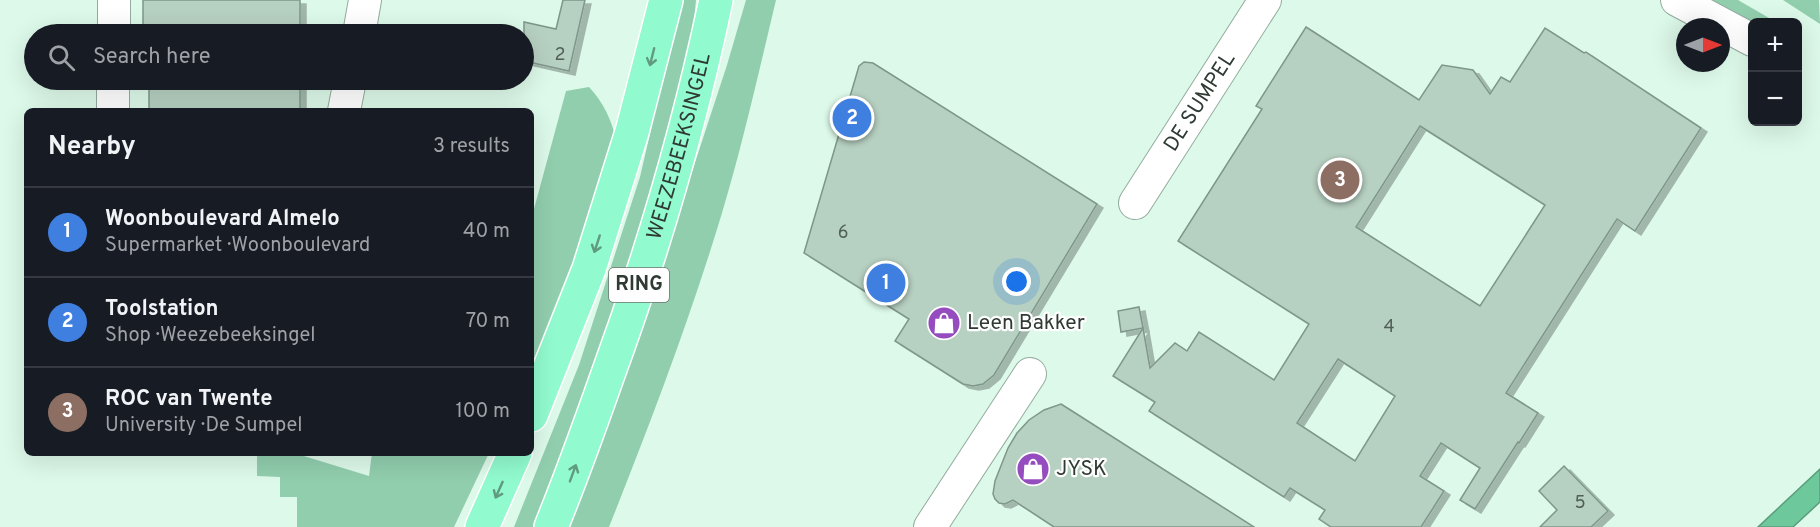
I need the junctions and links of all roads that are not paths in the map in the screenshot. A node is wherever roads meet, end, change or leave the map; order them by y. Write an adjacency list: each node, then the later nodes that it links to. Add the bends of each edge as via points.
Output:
1 (114, 0): 7 (street)
2 (365, 0): 8 (street)
3 (666, 0): 16 (main road, RING, one-way to 16, via 632,132 592,258)
4 (716, 0): 19 (main road, WEEZEBEEKSINGEL / RING, one-way to 4, via 648,258 680,151)
5 (1264, 0): 14 (street, DE SUMPEL)
6 (1677, 0): 9 (street)
7 (114, 24)
8 (361, 24)
9 (1748, 38)
10 (113, 90): 12 (street)
11 (348, 90): 13 (street)
12 (113, 108)
13 (345, 108)
14 (1135, 203)
15 (1030, 374): 20 (street)
16 (534, 406)
17 (514, 456): 18 (main road, one-way to 18)
18 (482, 527)
19 (551, 527)
20 (930, 527)

